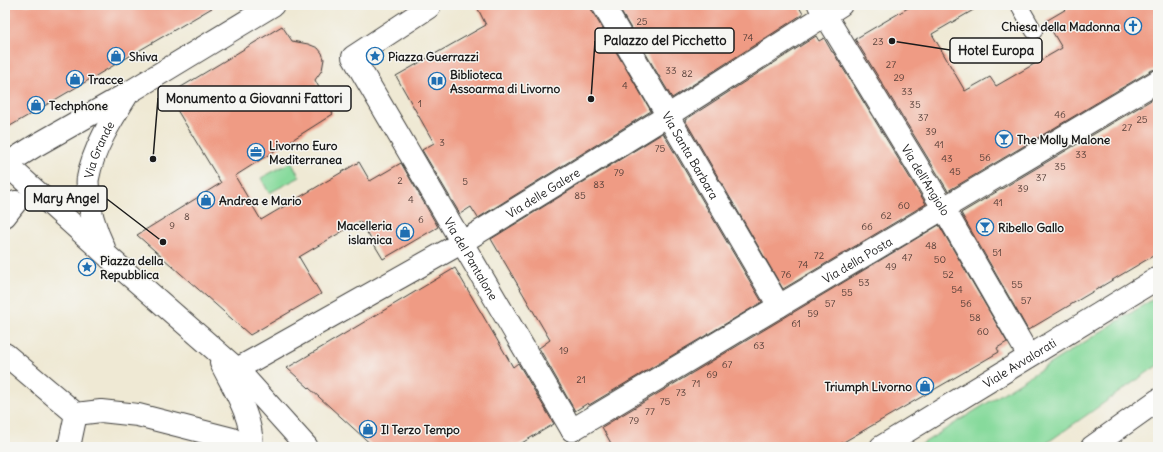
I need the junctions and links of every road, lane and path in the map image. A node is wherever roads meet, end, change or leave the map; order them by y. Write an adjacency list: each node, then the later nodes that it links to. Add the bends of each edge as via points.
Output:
1 (273, 5): 8 (street, Via Grande)
2 (430, 5): 12 (street, Via del Pantalone, via 353,57)
3 (603, 5): 9 (street, Via Santa Barbara)
4 (1019, 5): 6 (lane)
5 (828, 8): 9 (street, Via delle Galere); 11 (street, Via dell'Angiolo)
6 (1034, 31)
7 (1158, 81): 11 (street, Via della Posta)
8 (128, 93): 10 (street, Via Grande); 13 (street, Via Grande, via 102,139 88,178 88,197 93,224)
9 (667, 116): 12 (street, Via delle Galere); 15 (street, Via Santa Barbara)
10 (6, 164): 13 (street)
11 (944, 209): 15 (street, Via della Posta); 18 (street, Via dell'Angiolo)
12 (461, 243): 19 (street, Via delle Galere); 22 (street, Via del Pantalone)
13 (109, 256): 16 (street)
14 (1158, 278): 18 (street, Viale Avvalorati)
15 (779, 306): 22 (street, Via della Posta)
16 (206, 341): 19 (street); 23 (street, via 245,412 249,425)
17 (5, 354): 21 (street)
18 (1029, 356): 26 (street, Viale Avvalorati)
19 (237, 369): 25 (street)
20 (1158, 400): 27 (street)
21 (76, 414): 23 (street, via 101,410 138,415); 24 (street)
22 (571, 438)
23 (242, 443)
24 (69, 447)
25 (308, 447)
26 (881, 447)
27 (1092, 447)

